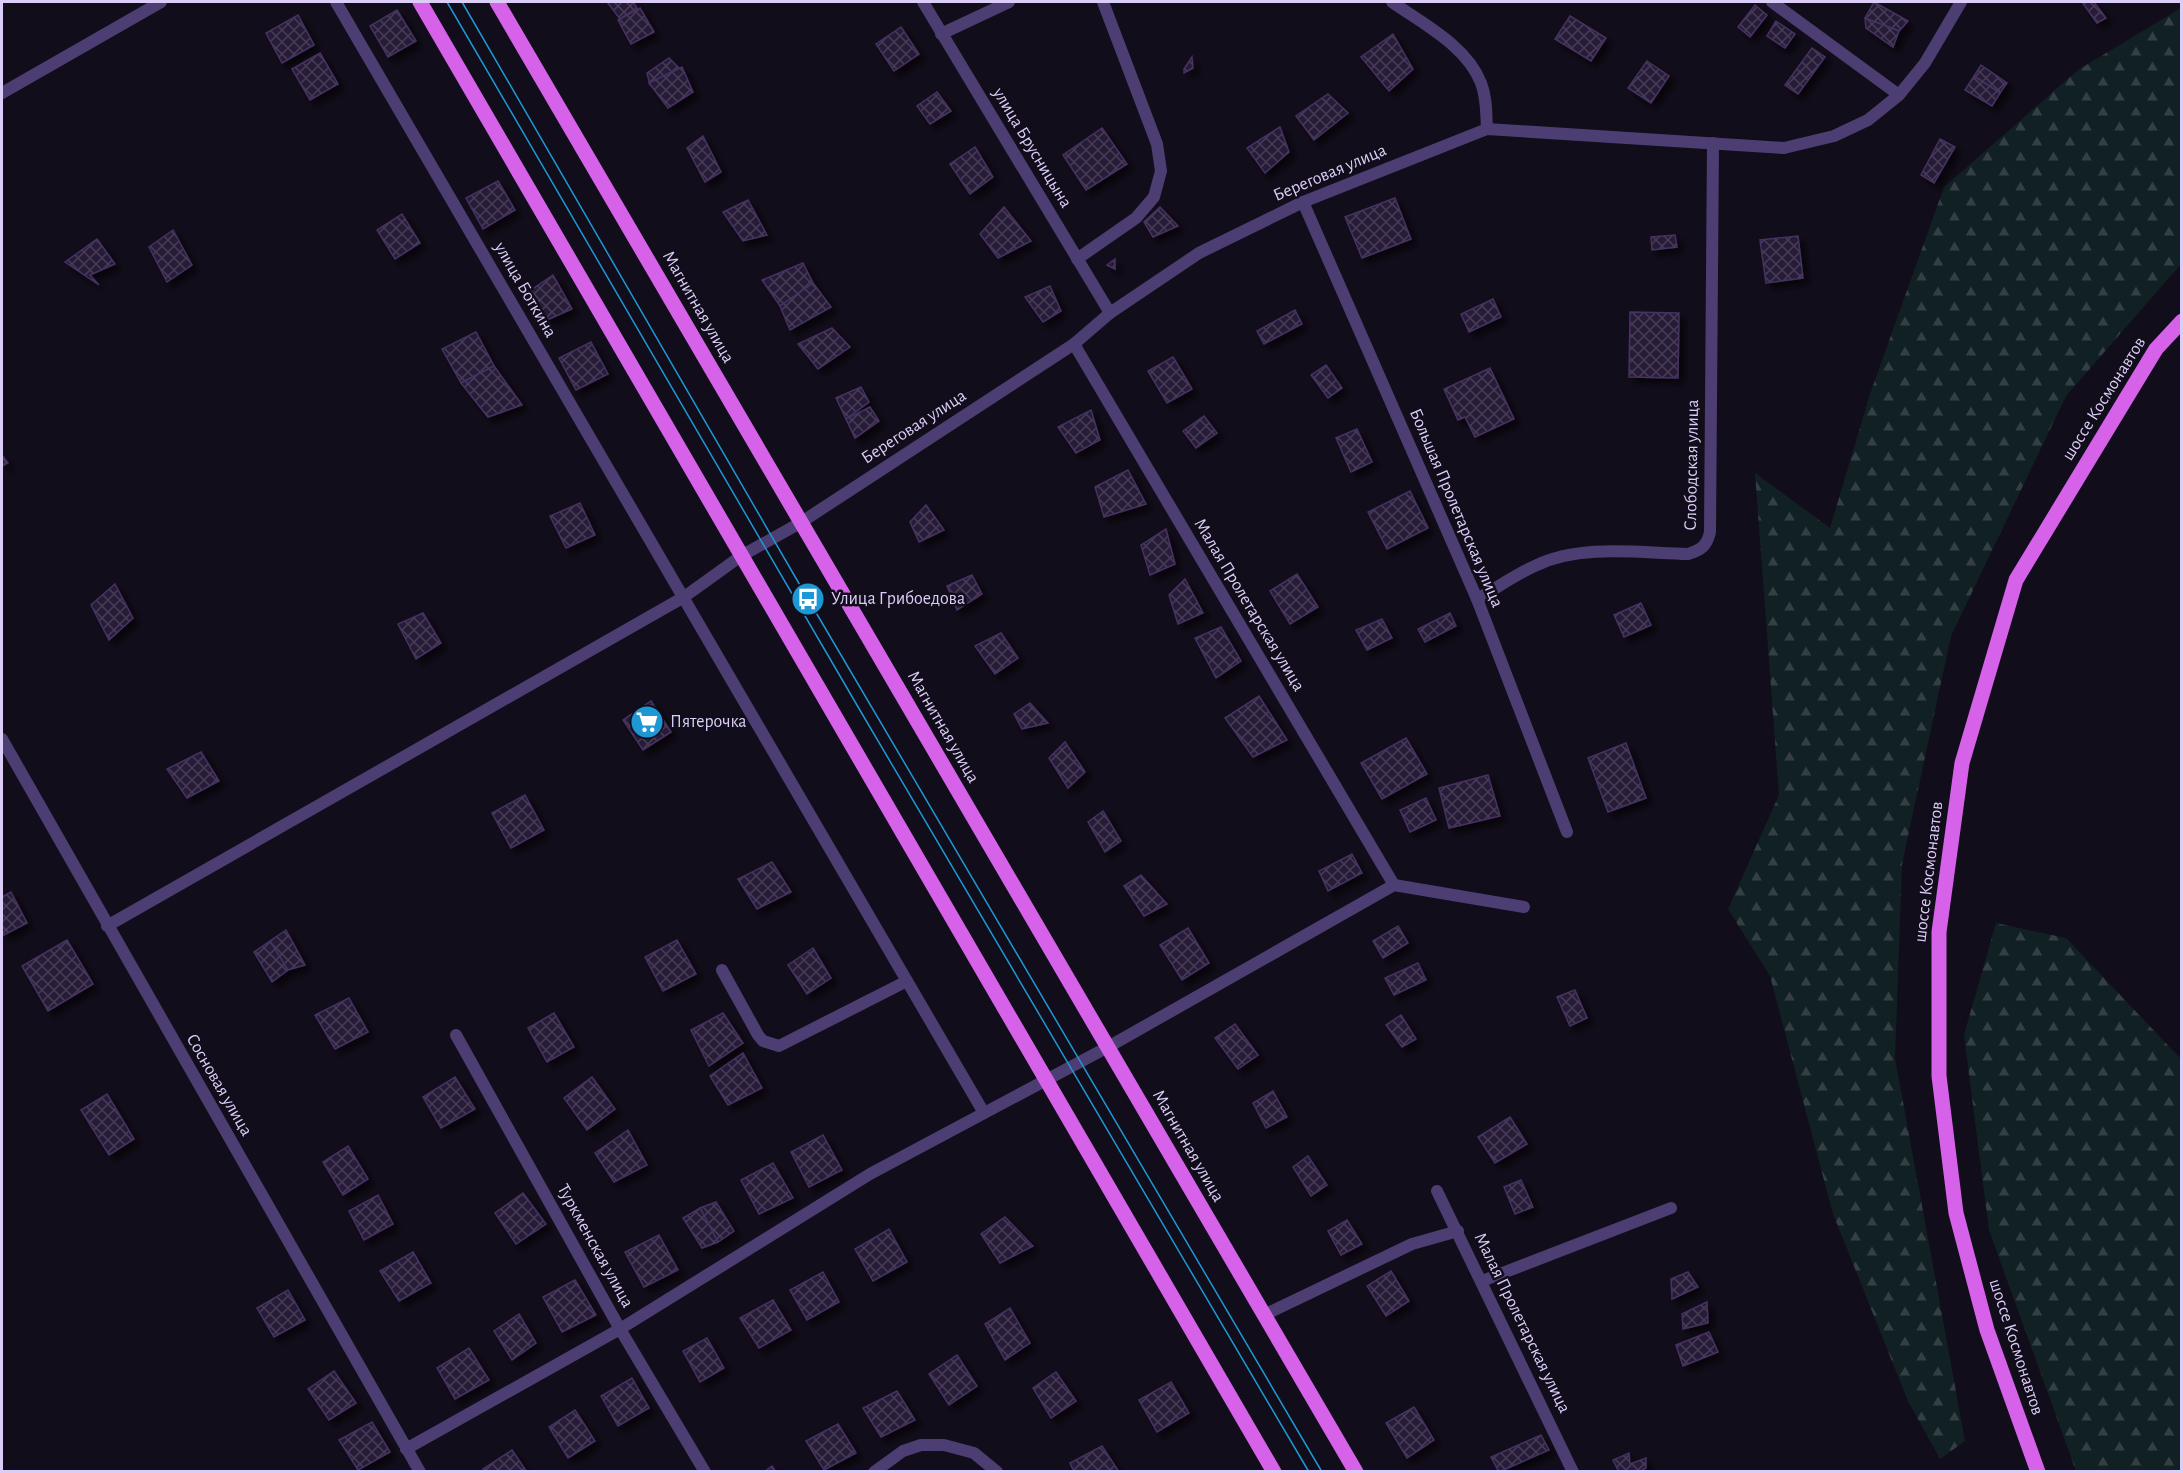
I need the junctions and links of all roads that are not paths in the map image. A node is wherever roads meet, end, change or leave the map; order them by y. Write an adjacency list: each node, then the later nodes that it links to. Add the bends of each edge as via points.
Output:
1 (161, 2): 12 (street)
2 (336, 2): 23 (street, улица Боткина)
3 (420, 2): 22 (main road)
4 (497, 2): 21 (main road, Магнитная улица)
5 (923, 2): 11 (street, улица Брусницына)
6 (1009, 2): 11 (street)
7 (1103, 2): 17 (street, via 1156,144 1161,171 1154,197 1136,218)
8 (1392, 2): 14 (street, via 1465,57 1481,81 1486,100)
9 (1772, 2): 13 (street)
10 (1961, 2): 13 (street, Береговая улица, via 1925,63)
11 (941, 34): 17 (street, улица Брусницына)
12 (2, 93)
13 (1899, 95): 15 (street, Береговая улица, via 1868,120 1834,136 1784,148)
14 (1486, 129): 15 (street, Береговая улица); 16 (street, Береговая улица)
15 (1713, 143): 24 (street, Слободская улица, via 1708,541 1688,554 1584,552 1561,556 1537,564)
16 (1303, 202): 18 (street, Береговая улица, via 1199,253); 24 (street, Большая Пролетарская улица)
17 (1077, 259): 18 (street, улица Брусницына)
18 (1110, 313): 20 (street, Береговая улица)
19 (2181, 321): 50 (main road, шоссе Космонавтов, via 2156,350 2016,580 1962,762 1939,932 1939,1076 1956,1213 1988,1330)
20 (1074, 344): 21 (street, Береговая улица); 27 (street, Малая Пролетарская улица)
21 (801, 523): 22 (street, Береговая улица); 33 (main road, Магнитная улица)
22 (741, 556): 23 (street, Береговая улица); 34 (main road)
23 (684, 597): 29 (street, Береговая улица); 31 (street, улица Боткина)
24 (1477, 599): 26 (street, Большая Пролетарская улица)
25 (2, 739): 29 (street, Сосновая улица)
26 (1567, 832)
27 (1394, 885): 28 (street); 33 (street)
28 (1524, 907)
29 (107, 926): 42 (street, Сосновая улица)
30 (722, 970): 31 (street, via 758,1035 779,1046)
31 (907, 981): 35 (street, улица Боткина)
32 (456, 1035): 41 (street, Туркменская улица)
33 (1108, 1047): 34 (street); 40 (main road, Магнитная улица)
34 (1046, 1079): 35 (street); 47 (main road)
35 (984, 1113): 41 (street, via 870,1174)
36 (1437, 1191): 38 (street, Малая Пролетарская улица)
37 (1671, 1208): 39 (street)
38 (1458, 1231): 39 (street, Малая Пролетарская улица); 40 (street, via 1412,1244)
39 (1482, 1281): 49 (street, Малая Пролетарская улица)
40 (1264, 1315): 48 (main road, Магнитная улица)
41 (620, 1329): 42 (street); 44 (street, Туркменская улица)
42 (406, 1449): 43 (street, Сосновая улица)
43 (420, 1472)
44 (705, 1472)
45 (874, 1472): 46 (street, via 903,1451 921,1445 944,1445 974,1453)
46 (997, 1472)
47 (1274, 1472)
48 (1356, 1472)
49 (1573, 1472)
50 (2038, 1472)

